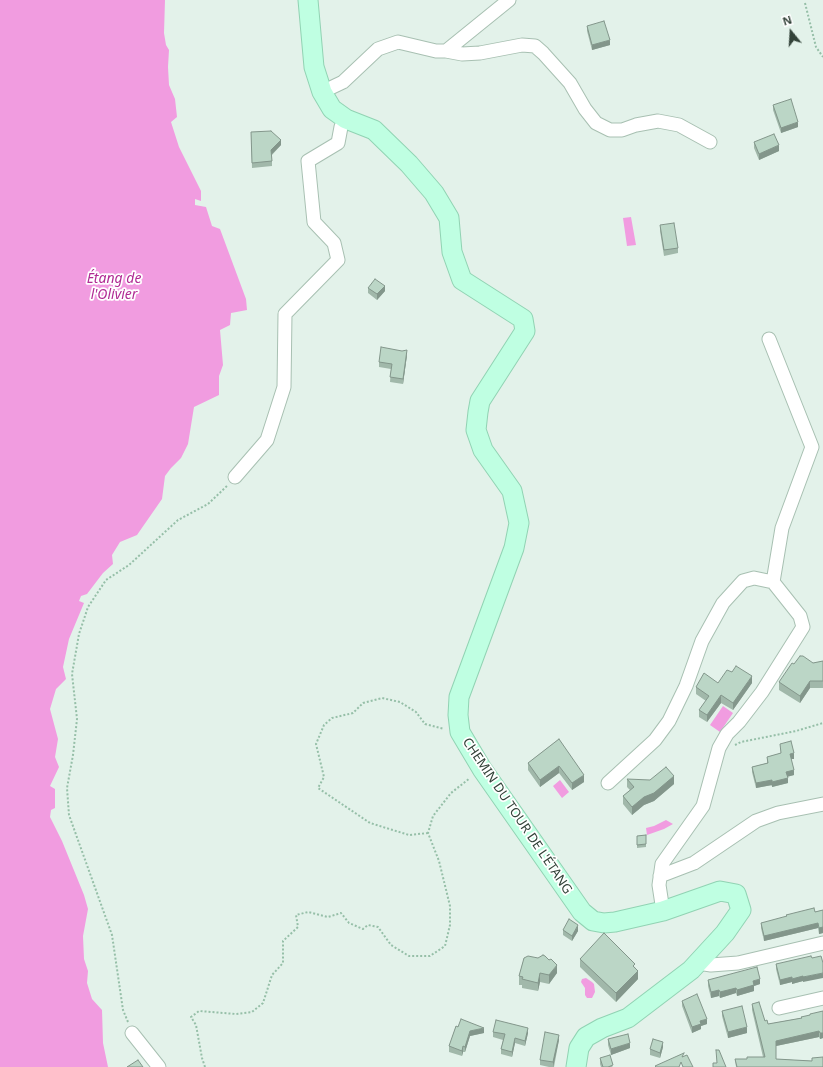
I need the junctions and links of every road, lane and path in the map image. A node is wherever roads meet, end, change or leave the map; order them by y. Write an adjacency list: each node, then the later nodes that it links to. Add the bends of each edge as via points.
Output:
1 (308, 0): 6 (street, CHEMIN DU TOUR DE L'ÉTANG, via 314,67)
2 (509, 0): 4 (street)
3 (804, 3): 5 (path, via 816,47)
4 (446, 51): 6 (street, via 398,42 378,49 343,82); 8 (street, via 462,54 480,53 522,45 535,46 570,83 596,123 610,130 622,130 658,121 679,125)
5 (823, 57)
6 (322, 92): 7 (street, CHEMIN DU TOUR DE L'ÉTANG, via 332,109)
7 (346, 119): 10 (street, via 341,127 338,143 308,160 314,222 334,243 338,260 285,314 284,387 267,440); 13 (street, CHEMIN DU TOUR DE L'ÉTANG, via 374,130 434,193 450,218 452,252 462,280 523,319 525,331 480,401 478,412 476,430 483,450 512,491 519,523 514,548 459,697)
8 (710, 142)
9 (769, 339): 11 (street, via 812,447 782,528)
10 (235, 477): 25 (path, via 208,504 178,520 129,565 106,580 88,607 79,634 72,674 77,719 66,788 69,815 112,935 123,1010)
11 (773, 582): 16 (street, via 754,578 743,581 723,603 702,641 686,686 669,720 655,740); 19 (street, via 800,616 803,627 762,692 727,734 719,748 703,806 662,864)
12 (823, 723): 14 (path, via 740,742)
13 (460, 732): 15 (street, CHEMIN DU TOUR DE L'ÉTANG); 18 (path, via 424,724 416,712 400,702 382,698 363,703 353,713 332,718 324,725 316,744 324,777 318,788 370,823 409,835)
14 (731, 747)
15 (482, 769): 18 (path, via 451,792 433,816); 20 (street, CHEMIN DU TOUR DE L'ÉTANG, via 582,912 593,921 615,922)
16 (608, 783)
17 (823, 804): 19 (street, via 778,813 756,821 694,863)
18 (428, 833): 27 (path, via 439,861 450,906 450,925 445,946 430,956 409,956 390,944 378,927 368,925 363,929 349,923 341,913 328,917 308,912 296,915 298,927 283,941 283,963 272,975 263,1003 252,1012 236,1014 199,1011 190,1017 196,1024)
19 (660, 876): 20 (street, via 658,885)
20 (664, 911): 22 (street, CHEMIN DU TOUR DE L'ÉTANG, via 720,891 736,894 741,910 725,933)
21 (823, 943): 22 (street, via 738,963)
22 (698, 963): 28 (street, CHEMIN DU TOUR DE L'ÉTANG, via 628,1018 586,1037 579,1048)
23 (823, 998): 24 (street)
24 (779, 1008)
25 (132, 1033): 26 (street)
26 (159, 1067)
27 (205, 1067)
28 (576, 1067)

